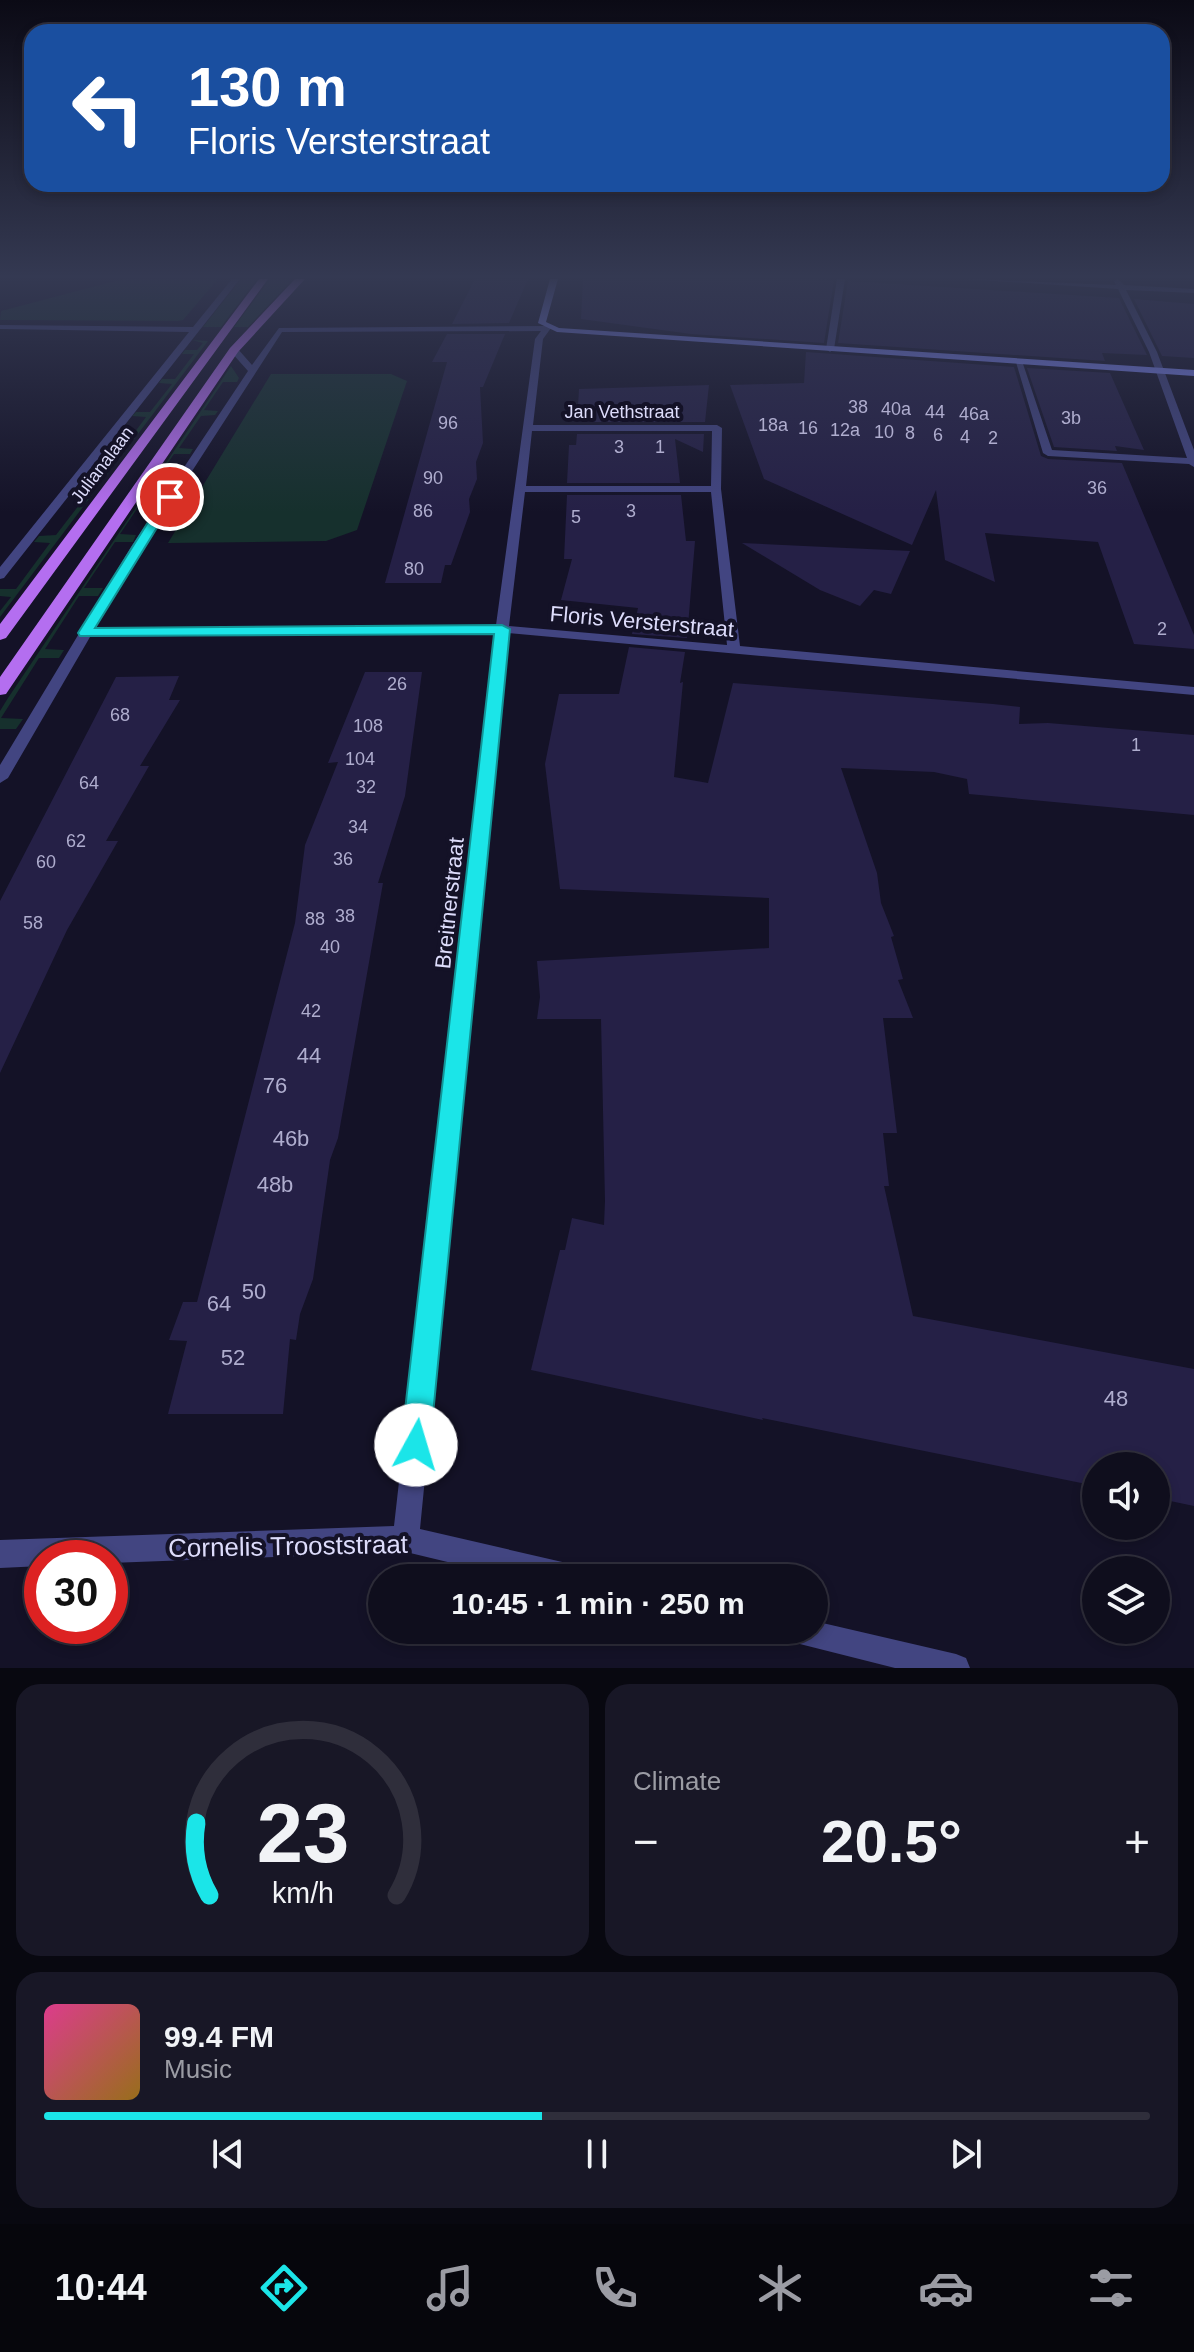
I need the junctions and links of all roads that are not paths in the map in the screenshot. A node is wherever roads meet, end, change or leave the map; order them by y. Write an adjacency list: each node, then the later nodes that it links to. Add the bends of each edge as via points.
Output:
1 (174, 357): 17 (street, Julianalaan)
2 (205, 357): 20 (main road, Julianalaan)
3 (229, 357): 22 (main road, Julianalaan)
4 (240, 357): 11 (street)
5 (261, 357): 11 (street)
6 (536, 357): 13 (street, Breitnerstraat)
7 (953, 357): 9 (street)
8 (1154, 357): 10 (street)
9 (1018, 361): 10 (street); 14 (street, via 1048,453)
10 (1158, 370): 12 (street); 14 (street)
11 (252, 371): 19 (street)
12 (1194, 373)
13 (526, 428): 15 (street, Breitnerstraat); 16 (street, Jan Vethstraat, via 717,428)
14 (1193, 462)
15 (519, 489): 16 (street); 18 (street, Breitnerstraat)
16 (716, 489): 21 (street)
17 (0, 575)
18 (502, 629): 19 (street, Floris Versterstraat); 21 (street, Floris Versterstraat); 25 (street, Breitnerstraat)
19 (85, 633): 24 (street)
20 (0, 635)
21 (734, 648): 23 (street, Floris Versterstraat)
22 (0, 690)
23 (1194, 691)
24 (0, 778)
25 (406, 1539): 26 (street, Cornelis Trooststraat); 27 (street, Cornelis Trooststraat)
26 (0, 1554)
27 (512, 1564)
28 (828, 1638): 29 (street)
29 (956, 1668)

